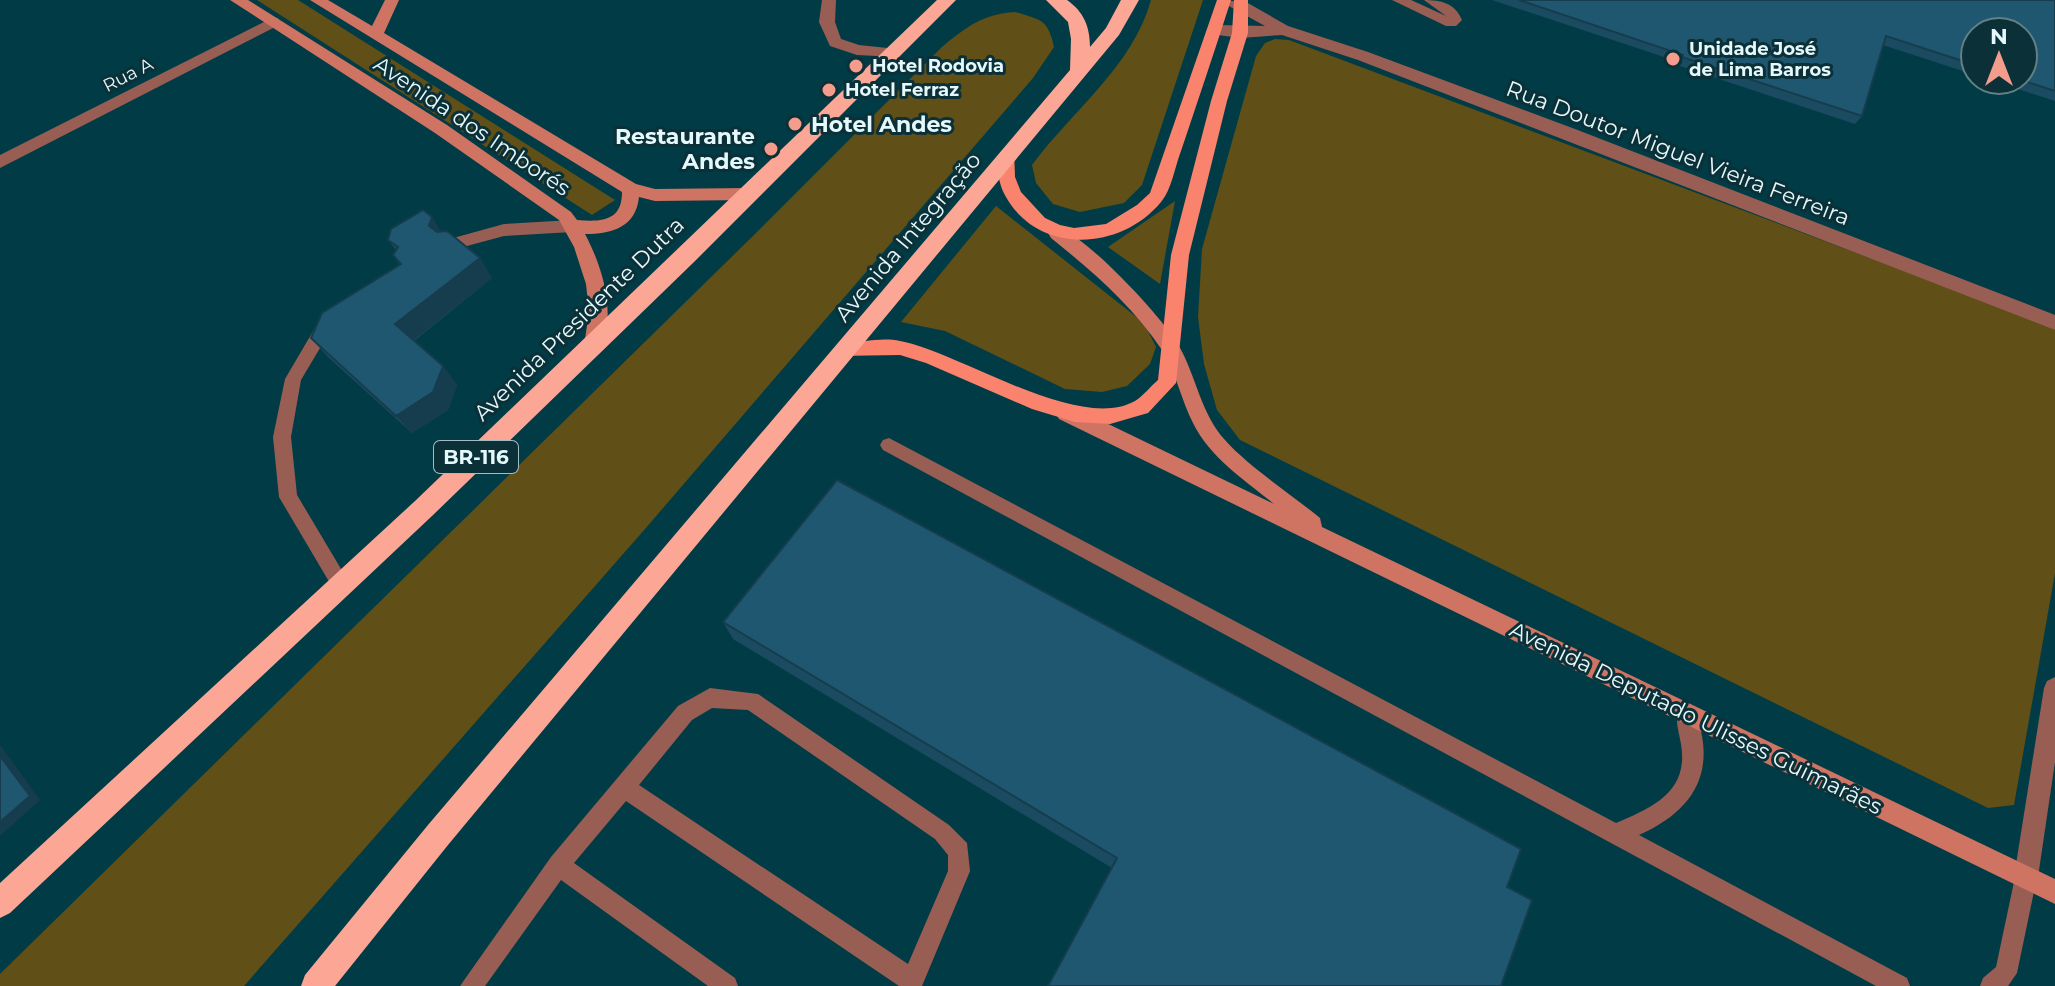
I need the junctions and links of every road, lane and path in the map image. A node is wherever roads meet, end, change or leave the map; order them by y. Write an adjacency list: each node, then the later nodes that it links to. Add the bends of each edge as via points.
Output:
1 (237, 0): 11 (main road, Avenida dos Imborés)
2 (317, 0): 15 (main road, Avenida dos Imborés)
3 (392, 0): 15 (main road)
4 (829, 0): 16 (street, via 827,22 835,42)
5 (1055, 0): 17 (highway, via 1070,9 1080,26)
6 (1130, 0): 17 (highway, via 1113,31)
7 (1399, 0): 8 (lane, via 1441,21 1455,20)
8 (1431, 0)
9 (948, 1): 16 (highway, Avenida Presidente Dutra / BR-116)
10 (1233, 1): 12 (main road); 13 (street); 14 (main road)
11 (274, 22): 19 (street, Rua A); 22 (main road, Avenida dos Imborés, via 504,170)
12 (1216, 30): 14 (street); 23 (main road, via 1157,196 1145,211 1106,231 1091,236)
13 (1283, 30): 14 (street); 26 (street, Rua Doutor Miguel Vieira Ferreira, via 1569,133)
14 (1240, 33): 28 (main road, via 1180,255)
15 (376, 34): 20 (main road, Avenida dos Imborés)
16 (892, 53): 21 (highway, Avenida Presidente Dutra / BR-116)
17 (1079, 72): 18 (highway)
18 (1008, 154): 23 (main road, via 1004,175 1011,194 1034,220); 29 (highway, Avenida Integração)
19 (0, 162)
20 (631, 189): 21 (main road, Avenida dos Imborés, via 655,195); 22 (main road, via 632,205 623,219 605,227)
21 (747, 194): 27 (highway, Avenida Presidente Dutra / BR-116)
22 (572, 226): 24 (lane, via 504,230); 27 (main road, Avenida dos Imborés, via 592,273 598,307)
23 (1057, 233): 28 (main road, Avenida Deputado Ulisses Guimarães, via 1107,274)
24 (452, 244)
25 (345, 305): 33 (lane, via 334,312 293,379 282,437 288,497)
26 (2055, 323)
27 (593, 346): 33 (highway, Avenida Presidente Dutra / BR-116)
28 (1171, 349): 30 (main road, via 1167,383 1138,411 1106,416); 32 (main road, Avenida Deputado Ulisses Guimarães, via 1201,421 1218,446)
29 (844, 351): 30 (main road, Avenida Deputado Ulisses Guimarães, via 899,347); 43 (highway)
30 (1066, 413): 32 (main road, Avenida Deputado Ulisses Guimarães)
31 (889, 445): 37 (lane)
32 (1337, 545): 35 (main road, Avenida Deputado Ulisses Guimarães)
33 (341, 584): 41 (highway, Avenida Presidente Dutra / BR-116)
34 (2055, 688): 39 (street)
35 (1686, 714): 37 (lane, via 1690,779 1664,813); 39 (main road, Avenida Deputado Ulisses Guimarães)
36 (624, 787): 38 (lane); 42 (lane); 42 (lane, via 685,713 710,698 751,701 942,832 959,851 959,871)
37 (1614, 835): 46 (lane)
38 (559, 865): 44 (lane); 45 (lane)
39 (2026, 877): 40 (main road, Avenida Deputado Ulisses Guimarães); 47 (lane, via 2006,973)
40 (2055, 892)
41 (0, 903)
42 (912, 983)
43 (316, 986)
44 (471, 986)
45 (727, 986)
46 (1899, 986)
47 (1991, 986)

